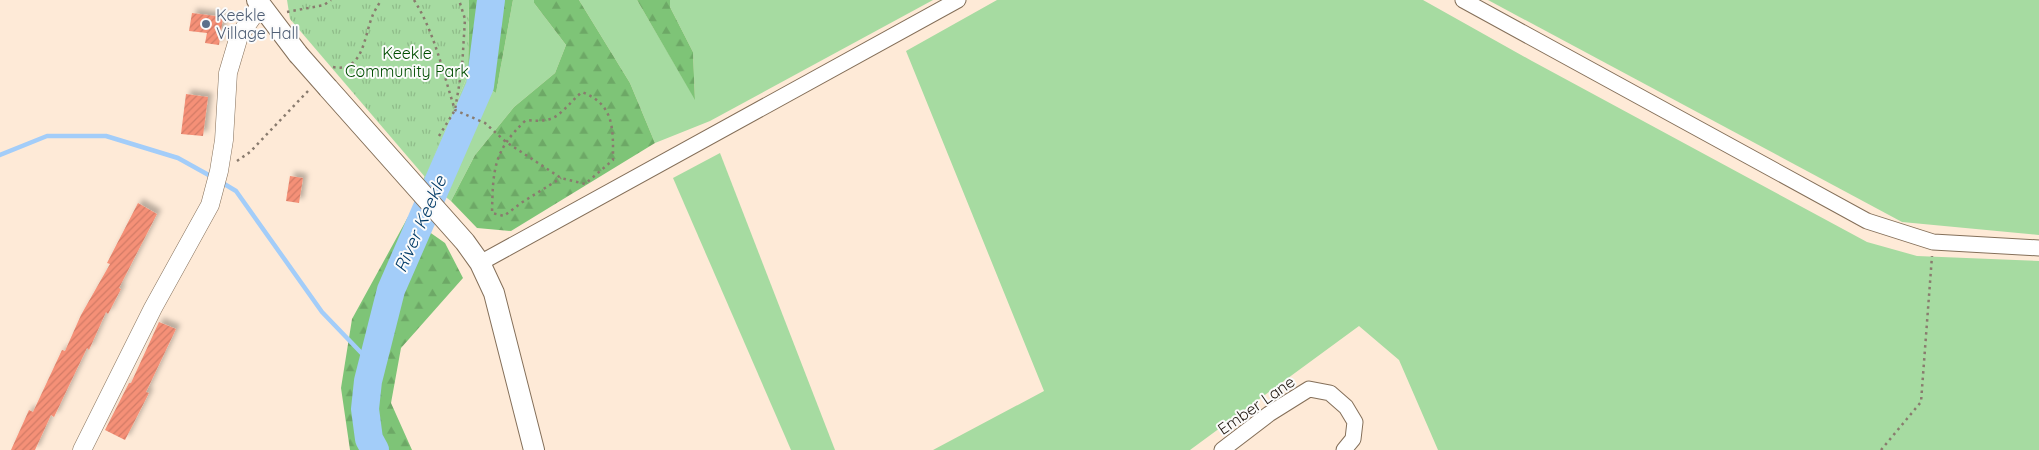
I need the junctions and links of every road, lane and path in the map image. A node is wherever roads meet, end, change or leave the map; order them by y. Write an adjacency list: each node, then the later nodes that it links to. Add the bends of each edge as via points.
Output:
1 (331, 0): 6 (path, via 324,5 281,13)
2 (414, 0): 7 (path, via 438,54)
3 (459, 0): 7 (path, via 465,19)
4 (958, 0): 13 (street)
5 (1463, 0): 11 (street, via 1868,221)
6 (263, 9): 13 (main road, bridge, via 298,54); 14 (street, via 239,36 228,73 224,140 210,205 153,308)
7 (455, 110): 8 (path); 9 (path, via 485,123)
8 (439, 136)
9 (506, 142): 10 (path); 10 (path, via 495,164 492,213 504,216); 10 (path, via 526,120 552,120 582,92 594,97 606,108 613,130 613,160 585,184)
10 (560, 178)
11 (1933, 242): 12 (street); 18 (path, via 1921,402)
12 (2039, 248)
13 (480, 262): 15 (main road, via 494,293)
14 (82, 450)
15 (534, 450)
16 (1222, 450): 17 (street, Ember Lane, via 1269,414 1310,389 1330,393 1346,407 1356,422 1353,439)
17 (1344, 450)
18 (1881, 450)

